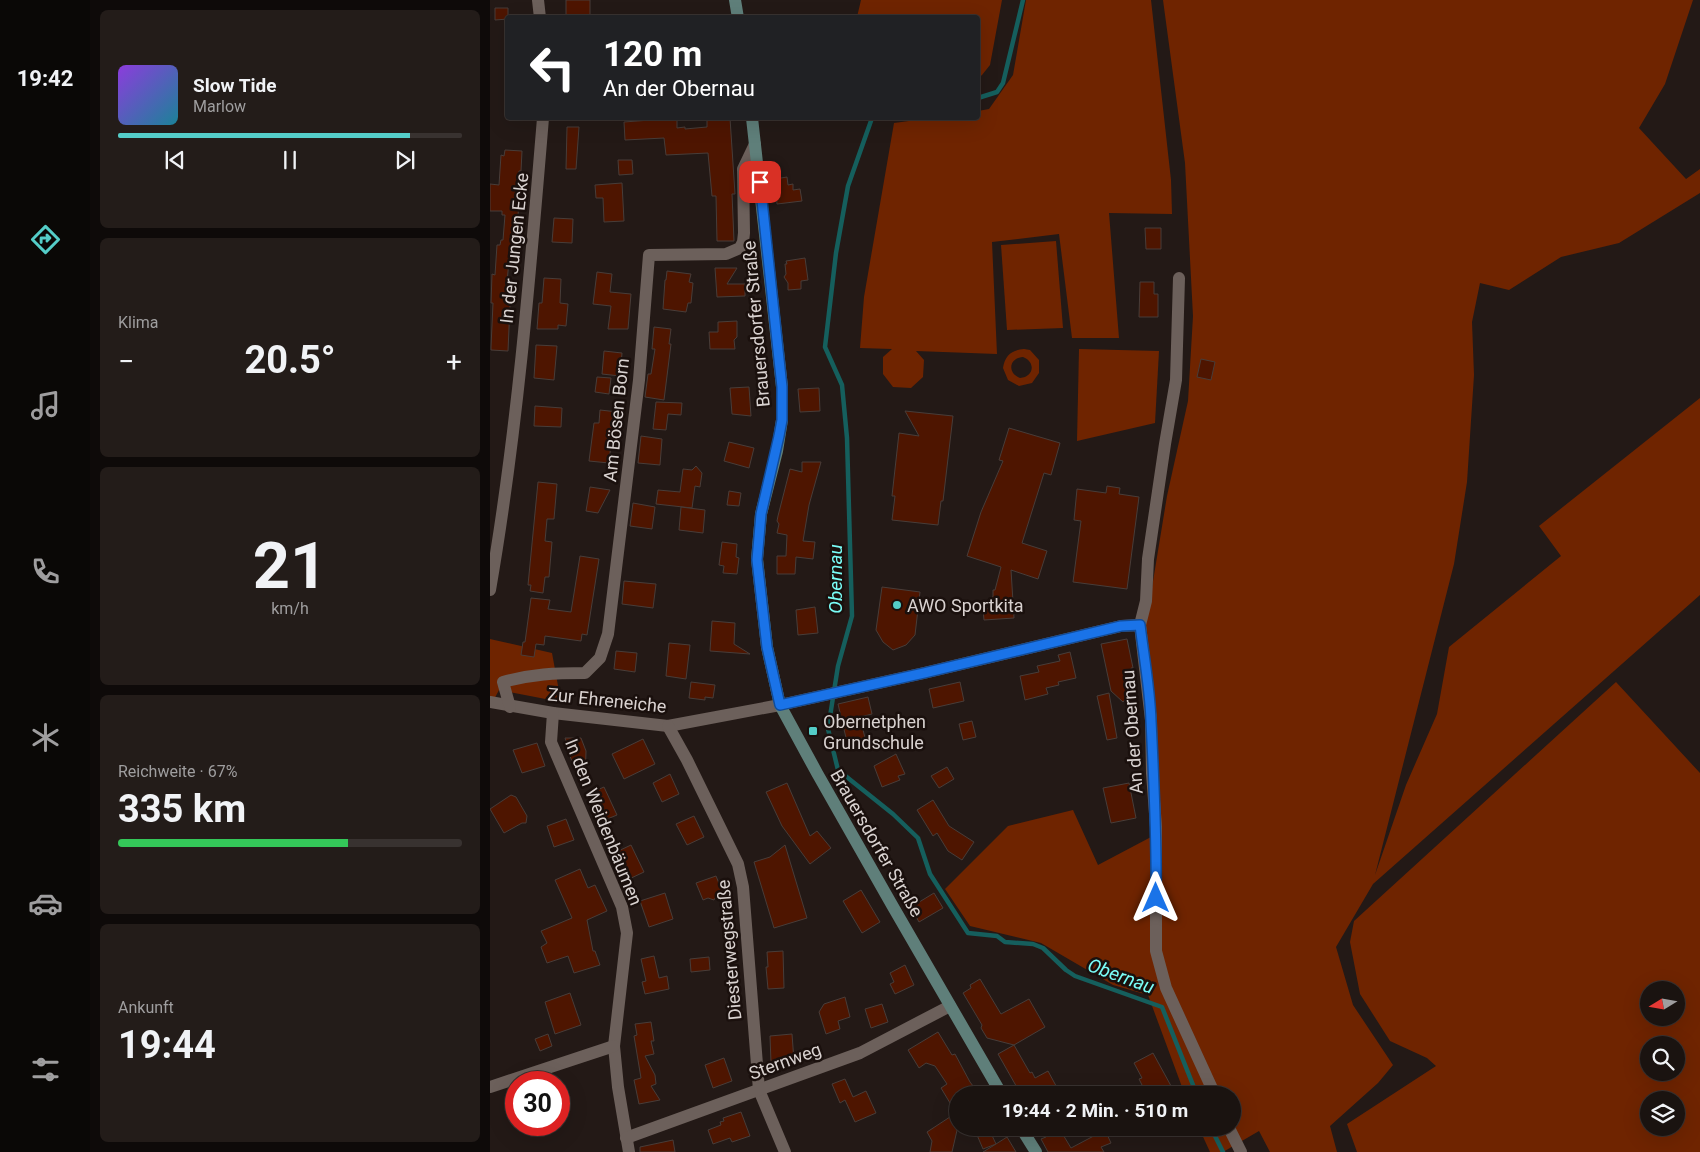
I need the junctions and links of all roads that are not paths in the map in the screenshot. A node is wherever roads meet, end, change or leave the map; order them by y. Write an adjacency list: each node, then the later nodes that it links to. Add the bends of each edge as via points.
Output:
1 (538, 0): 3 (street)
2 (735, 0): 4 (street)
3 (540, 15)
4 (738, 15)
5 (543, 120): 10 (street, In der Jungen Ecke)
6 (752, 120): 7 (street, Brauersdorfer Straße)
7 (755, 144): 14 (street, Brauersdorfer Straße, via 782,387 782,420 761,514 757,560 767,647); 15 (street, Am Bösen Born, via 743,169 744,233 740,248 726,254 649,255 639,380 610,624 600,658 585,673 552,673 504,682)
8 (1179, 278): 12 (street, An der Obernau, via 1176,380)
9 (490, 510): 10 (street)
10 (503, 515): 11 (street, In der Jungen Ecke)
11 (490, 590)
12 (1140, 625): 14 (street, via 1121,626); 21 (street, An der Obernau, via 1151,720 1156,827 1156,951 1166,988)
13 (490, 702): 15 (street, Zur Ehreneiche)
14 (780, 705): 17 (street, Zur Ehreneiche); 18 (street, Brauersdorfer Straße)
15 (510, 707): 16 (street, Zur Ehreneiche)
16 (553, 713): 17 (street, Zur Ehreneiche); 19 (street, In den Weidenbäumen, via 550,742 622,907 627,932)
17 (668, 726): 23 (street, Diesterwegstraße, via 738,864 743,887)
18 (950, 1006): 20 (street, Brauersdorfer Straße); 23 (street, Sternweg, via 860,1053)
19 (614, 1046): 22 (street); 26 (street, In den Weidenbäumen)
20 (997, 1086)
21 (1211, 1086)
22 (490, 1087)
23 (759, 1090): 26 (street, Sternweg); 28 (street, Diesterwegstraße)
24 (1026, 1136): 29 (street)
25 (1234, 1136): 30 (street)
26 (626, 1138): 27 (street, In den Weidenbäumen)
27 (629, 1152)
28 (785, 1152)
29 (1036, 1152)
30 (1241, 1152)

